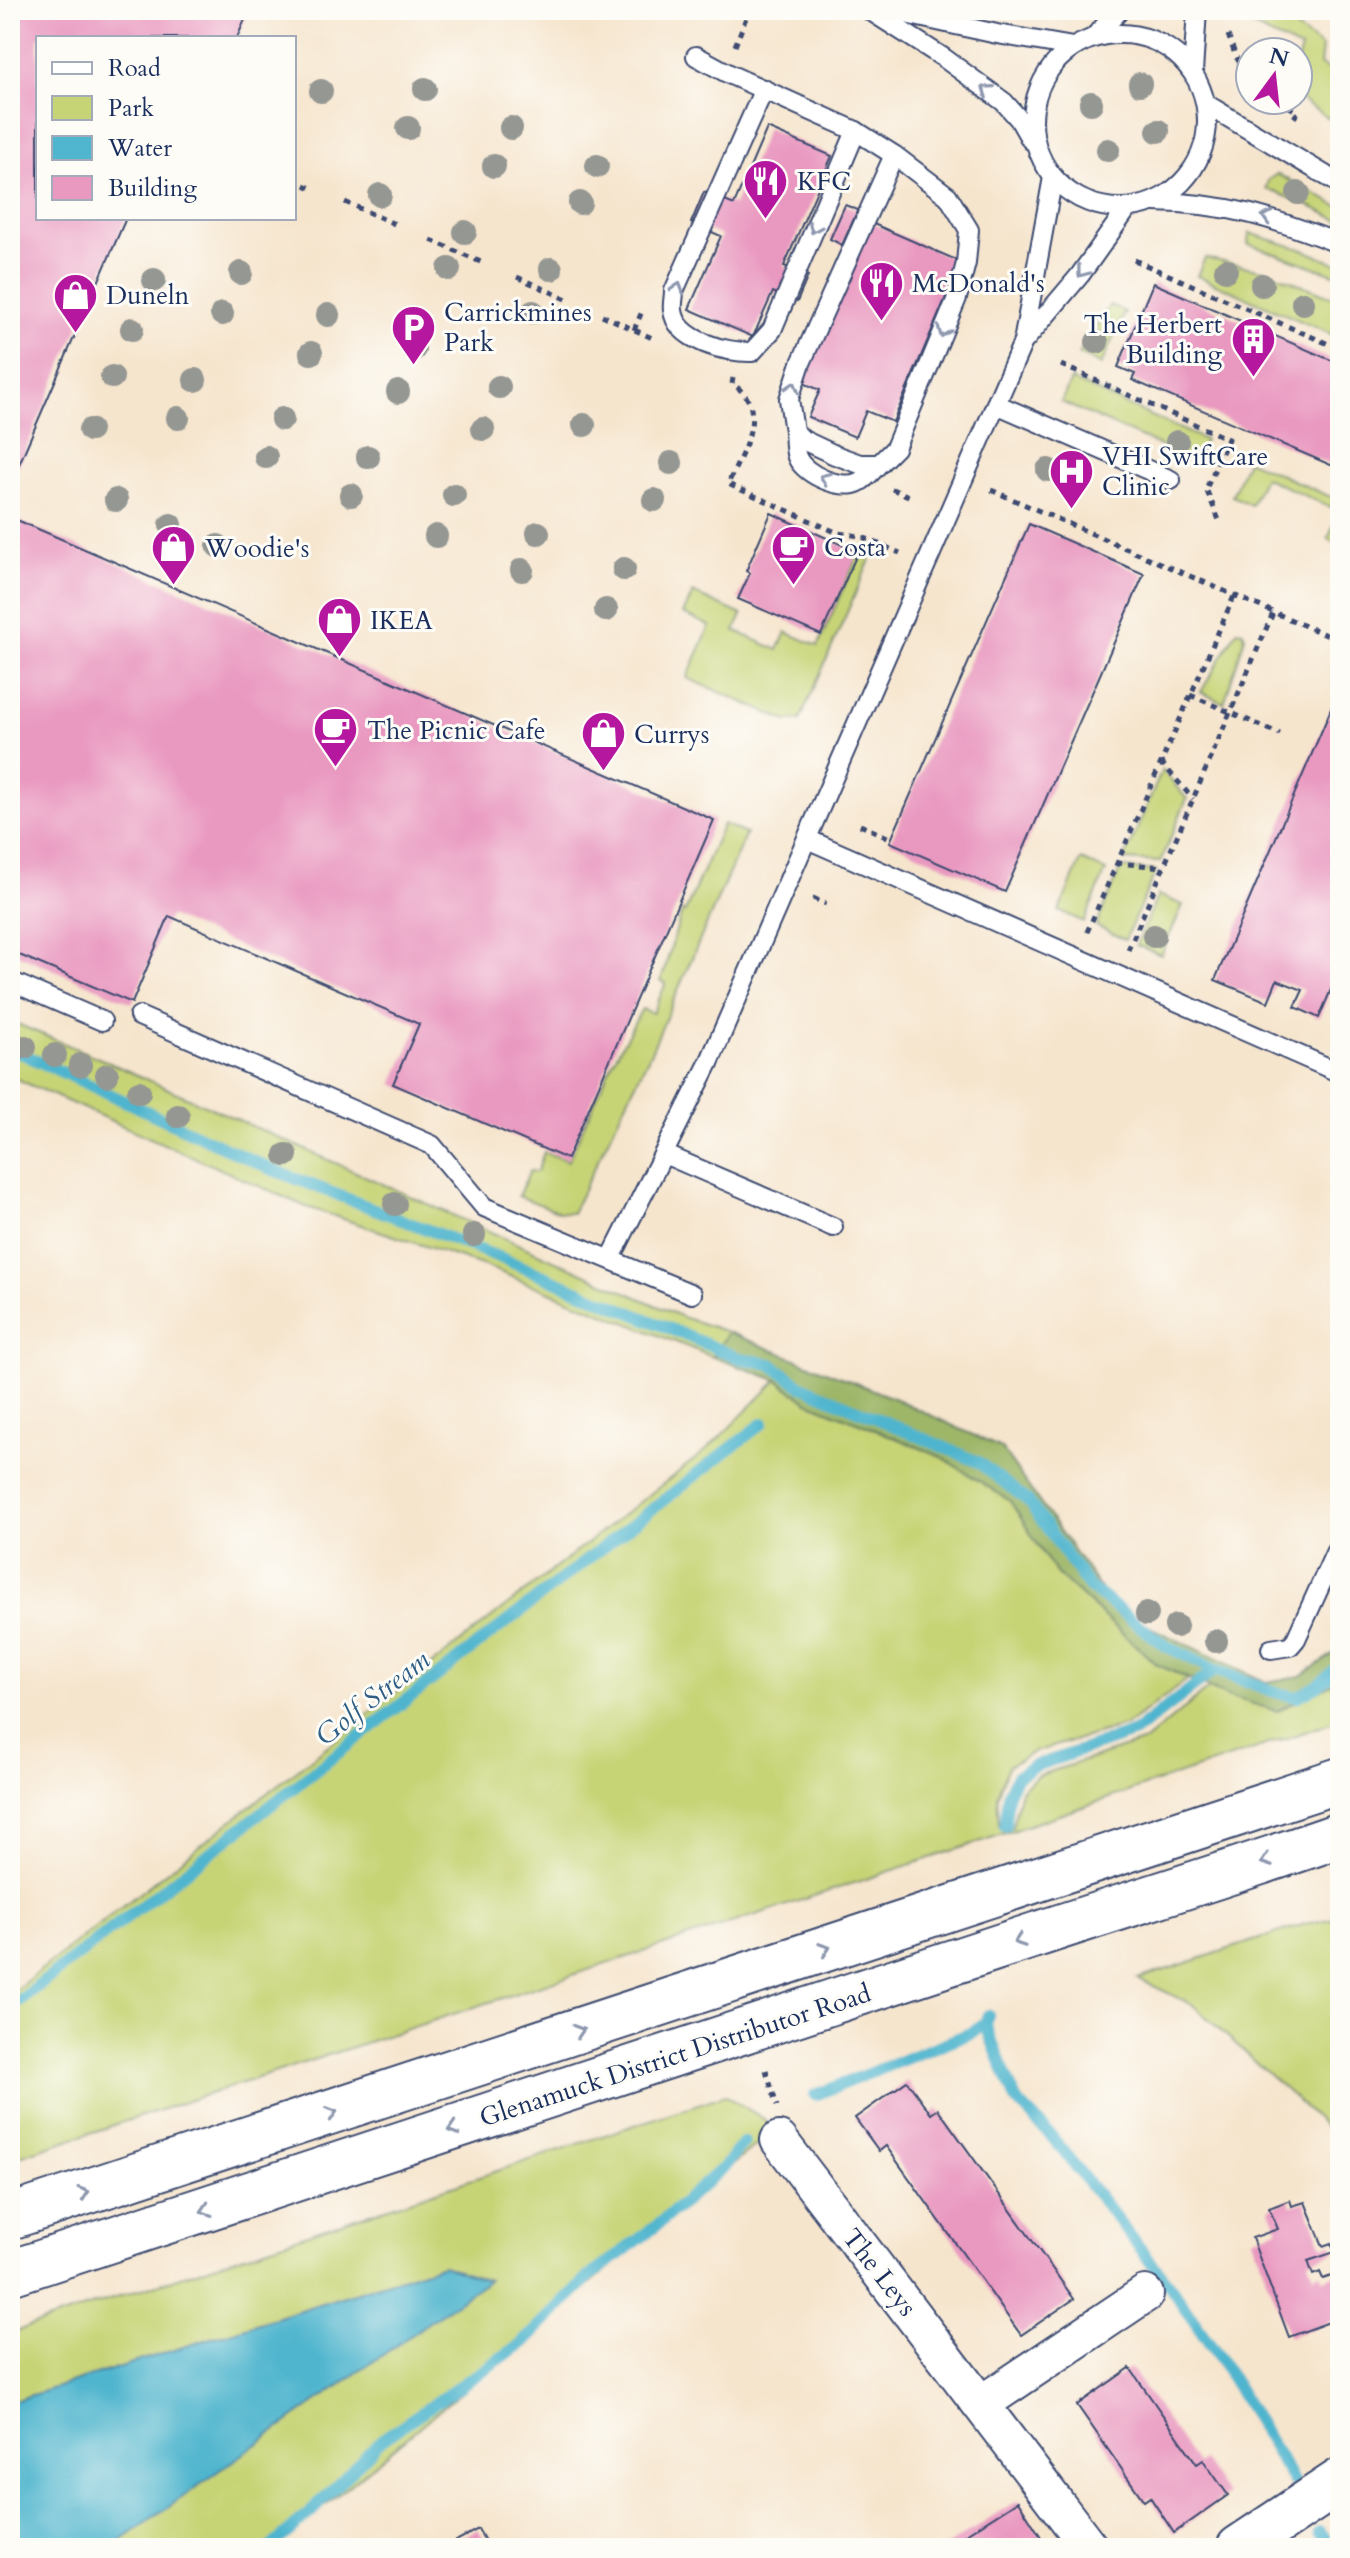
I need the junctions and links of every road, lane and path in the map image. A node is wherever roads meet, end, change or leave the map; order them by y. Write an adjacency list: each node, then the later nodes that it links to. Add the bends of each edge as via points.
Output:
1 (869, 10): 14 (lane, one-way to 1, via 1004,102)
2 (887, 10): 7 (lane)
3 (1120, 10): 6 (lane)
4 (1197, 10): 10 (lane)
5 (1229, 25): 8 (path)
6 (1093, 38): 7 (lane); 10 (lane, via 1121,33 1149,38 1174,52)
7 (1073, 47): 14 (lane, via 1051,66 1037,92 1032,120)
8 (1234, 52)
9 (696, 56): 11 (lane)
10 (1193, 72): 12 (lane)
11 (764, 89): 13 (lane); 13 (lane, one-way to 11, via 772,330 752,352 705,343 678,324 674,291)
12 (1206, 104): 18 (lane); 21 (lane, via 1207,134 1198,162 1179,186)
13 (856, 131): 15 (lane)
14 (1037, 149): 16 (lane)
15 (894, 155): 34 (lane, one-way to 15, via 791,388); 35 (lane, one-way to 35, via 948,196 969,230 957,298 895,448)
16 (1053, 177): 22 (lane, via 1073,196); 30 (lane)
17 (296, 181): 19 (path)
18 (1340, 184)
19 (311, 188)
20 (345, 202): 23 (path)
21 (1154, 202): 22 (lane); 25 (lane, one-way to 21, via 1245,210)
22 (1127, 209): 30 (lane, one-way to 30)
23 (397, 225)
24 (431, 240): 27 (path)
25 (1340, 244)
26 (1134, 260): 31 (path)
27 (483, 263)
28 (517, 277): 29 (path)
29 (569, 300)
30 (1023, 342): 33 (lane)
31 (1340, 349)
32 (1061, 365): 38 (path, via 1228,439 1206,489)
33 (996, 404): 36 (lane); 37 (lane)
34 (794, 431): 35 (lane, via 835,455); 35 (lane, one-way to 34, via 858,483 830,481 797,457)
35 (879, 464)
36 (964, 479): 39 (path); 48 (lane)
37 (1171, 480)
38 (1219, 520)
39 (1234, 596): 40 (path); 42 (path)
40 (1273, 613): 41 (path); 43 (path)
41 (1340, 641)
42 (1190, 695): 43 (path); 45 (path)
43 (1230, 712): 44 (path); 46 (path)
44 (1280, 734)
45 (1161, 762): 46 (path); 50 (path)
46 (1193, 799): 51 (path)
47 (860, 825): 49 (path)
48 (807, 839): 59 (lane); 60 (lane)
49 (892, 839)
50 (1116, 863): 51 (path); 54 (path)
51 (1164, 867): 55 (path)
52 (813, 898): 53 (path)
53 (826, 904)
54 (1086, 933)
55 (1127, 951)
56 (10, 981): 58 (lane)
57 (139, 1016): 62 (lane, via 432,1145 484,1207)
58 (102, 1021)
59 (1340, 1073)
60 (664, 1154): 61 (lane); 62 (lane)
61 (833, 1227)
62 (611, 1258): 63 (lane)
63 (692, 1294)
64 (1340, 1542): 65 (lane, via 1296,1639 1290,1646)
65 (1271, 1649)
66 (1340, 1780): 70 (main road, Glenamuck District Distributor Road, one-way to 66)
67 (1340, 1835): 68 (main road, Glenamuck District Distributor Road, one-way to 68)
68 (753, 2030): 69 (path, via 778,2108 789,2125); 71 (main road, Glenamuck District Distributor Road, one-way to 71)
69 (779, 2140): 73 (street, The Leys)
70 (10, 2217)
71 (10, 2273)
72 (1145, 2294): 73 (street)
73 (981, 2404): 76 (street, The Leys)
74 (1340, 2481): 75 (main road)
75 (1243, 2547)
76 (1090, 2548)

